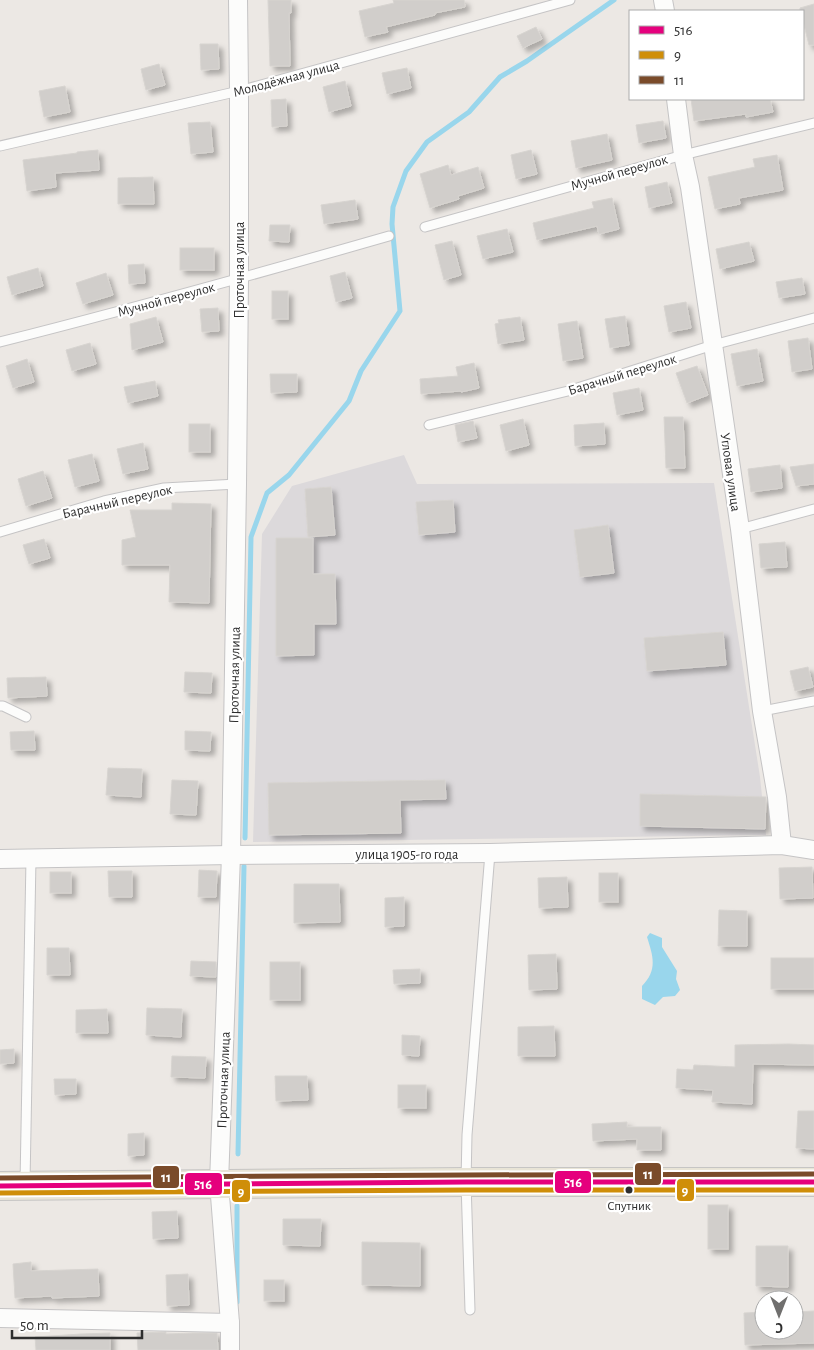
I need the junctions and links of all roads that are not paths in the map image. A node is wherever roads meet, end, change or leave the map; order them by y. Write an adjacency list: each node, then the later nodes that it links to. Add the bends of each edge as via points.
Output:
1 (238, 0): 3 (street, Проточная улица)
2 (570, 0): 3 (lane, Молодёжная улица)
3 (239, 91): 6 (lane, Молодёжная улица); 10 (street, Проточная улица)
4 (676, 100): 7 (street, Угловая улица)
5 (814, 123): 7 (lane, Мучной переулок)
6 (0, 146)
7 (683, 154): 8 (lane, Мучной переулок); 13 (street, Угловая улица)
8 (425, 227)
9 (389, 236): 10 (lane, Мучной переулок)
10 (239, 279): 12 (lane, Мучной переулок); 15 (street, Проточная улица)
11 (814, 318): 13 (lane, Барачный переулок)
12 (0, 342)
13 (713, 345): 14 (lane, Барачный переулок, via 568,391); 17 (street, Угловая улица)
14 (429, 425)
15 (237, 484): 18 (lane, Барачный переулок, via 164,488 104,501); 26 (street, Проточная улица)
16 (814, 509): 17 (lane)
17 (740, 529): 21 (street, Угловая улица)
18 (0, 532)
19 (814, 701): 21 (lane)
20 (0, 706): 22 (lane)
21 (762, 711): 23 (street, Угловая улица)
22 (26, 717)
23 (782, 846): 24 (street, улица 1905-го года); 25 (street, улица 1905-го года)
24 (814, 850)
25 (490, 853): 26 (street, улица 1905-го года); 29 (lane)
26 (231, 855): 28 (street, улица 1905-го года); 31 (street, Проточная улица)
27 (0, 859): 28 (street, улица 1905-го года)
28 (31, 859): 32 (lane)
29 (466, 1182): 30 (main road); 31 (main road); 33 (lane)
30 (814, 1182)
31 (220, 1183): 32 (main road); 35 (street, Проточная улица)
32 (12, 1186)
33 (470, 1310)
34 (0, 1318): 35 (street)
35 (230, 1323): 36 (street, Проточная улица)
36 (230, 1350)

